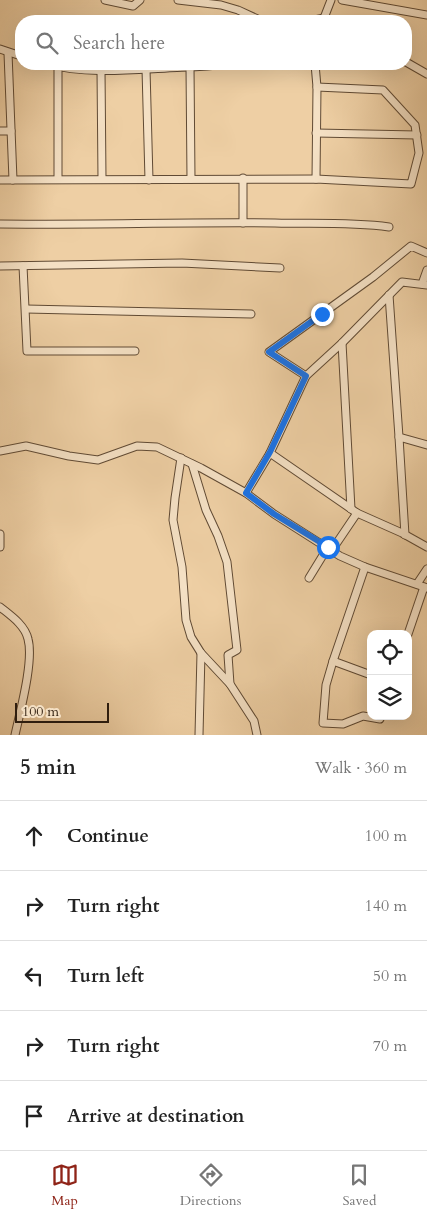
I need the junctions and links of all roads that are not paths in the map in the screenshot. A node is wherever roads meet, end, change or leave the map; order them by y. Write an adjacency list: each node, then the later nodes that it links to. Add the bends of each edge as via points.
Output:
1 (106, 0): 2 (street, via 133,6)
2 (140, 0)
3 (178, 0): 6 (street, via 222,6)
4 (331, 0): 7 (street)
5 (342, 0): 8 (street)
6 (249, 15)
7 (328, 15)
8 (427, 15)
9 (0, 49): 10 (street)
10 (8, 53): 11 (street); 21 (street)
11 (15, 55)
12 (412, 65): 18 (street)
13 (58, 70): 30 (street)
14 (101, 70): 25 (street)
15 (146, 70): 31 (street)
16 (190, 70): 26 (street)
17 (316, 70): 19 (street)
18 (427, 74)
19 (317, 88): 22 (street); 23 (street, via 383,90 415,125)
20 (0, 131): 21 (street)
21 (11, 131): 29 (street)
22 (316, 133): 23 (street); 27 (street)
23 (417, 134): 27 (street, via 419,153 411,184)
24 (243, 178): 26 (street); 27 (street); 32 (street)
25 (102, 179): 30 (street); 31 (street)
26 (191, 179): 31 (street)
27 (316, 179)
28 (0, 180): 29 (street)
29 (13, 180): 30 (street)
30 (58, 180)
31 (149, 180)
32 (243, 223): 33 (street); 34 (street)
33 (0, 224)
34 (389, 227)
35 (427, 253): 46 (street, via 411,246 374,277 269,352)
36 (0, 266): 37 (street)
37 (23, 266): 38 (street, via 182,263); 42 (street)
38 (280, 268)
39 (427, 270): 40 (street)
40 (424, 285): 41 (street, via 402,282)
41 (389, 295): 44 (street); 47 (street)
42 (26, 309): 43 (street); 45 (street, via 27,351)
43 (251, 314)
44 (342, 343): 46 (street); 54 (street)
45 (135, 351)
46 (306, 376): 50 (street)
47 (399, 437): 48 (street); 56 (street)
48 (427, 445)
49 (0, 451): 51 (street, via 26,446 98,460 137,446 157,446)
50 (270, 452): 53 (street); 54 (street)
51 (181, 458): 52 (street); 66 (street, via 173,520 182,568 186,620 191,637)
52 (192, 464): 53 (street); 69 (street, via 227,562 237,650 228,655)
53 (246, 493): 59 (street)
54 (354, 511): 56 (street); 59 (street)
55 (0, 534): 57 (street)
56 (405, 535): 58 (street)
57 (0, 547)
58 (427, 547)
59 (330, 549): 60 (street); 62 (street)
60 (365, 567): 63 (street); 67 (street)
61 (427, 568): 63 (street)
62 (309, 578)
63 (423, 586): 65 (street)
64 (0, 607): 71 (street, via 21,626 28,638 23,701)
65 (409, 630)
66 (202, 653): 69 (street); 72 (street)
67 (333, 661): 68 (street); 70 (street, via 326,685 323,723 343,724)
68 (367, 674)
69 (230, 684): 73 (street, via 254,721)
70 (367, 717)
71 (15, 735)
72 (199, 735)
73 (257, 735)

